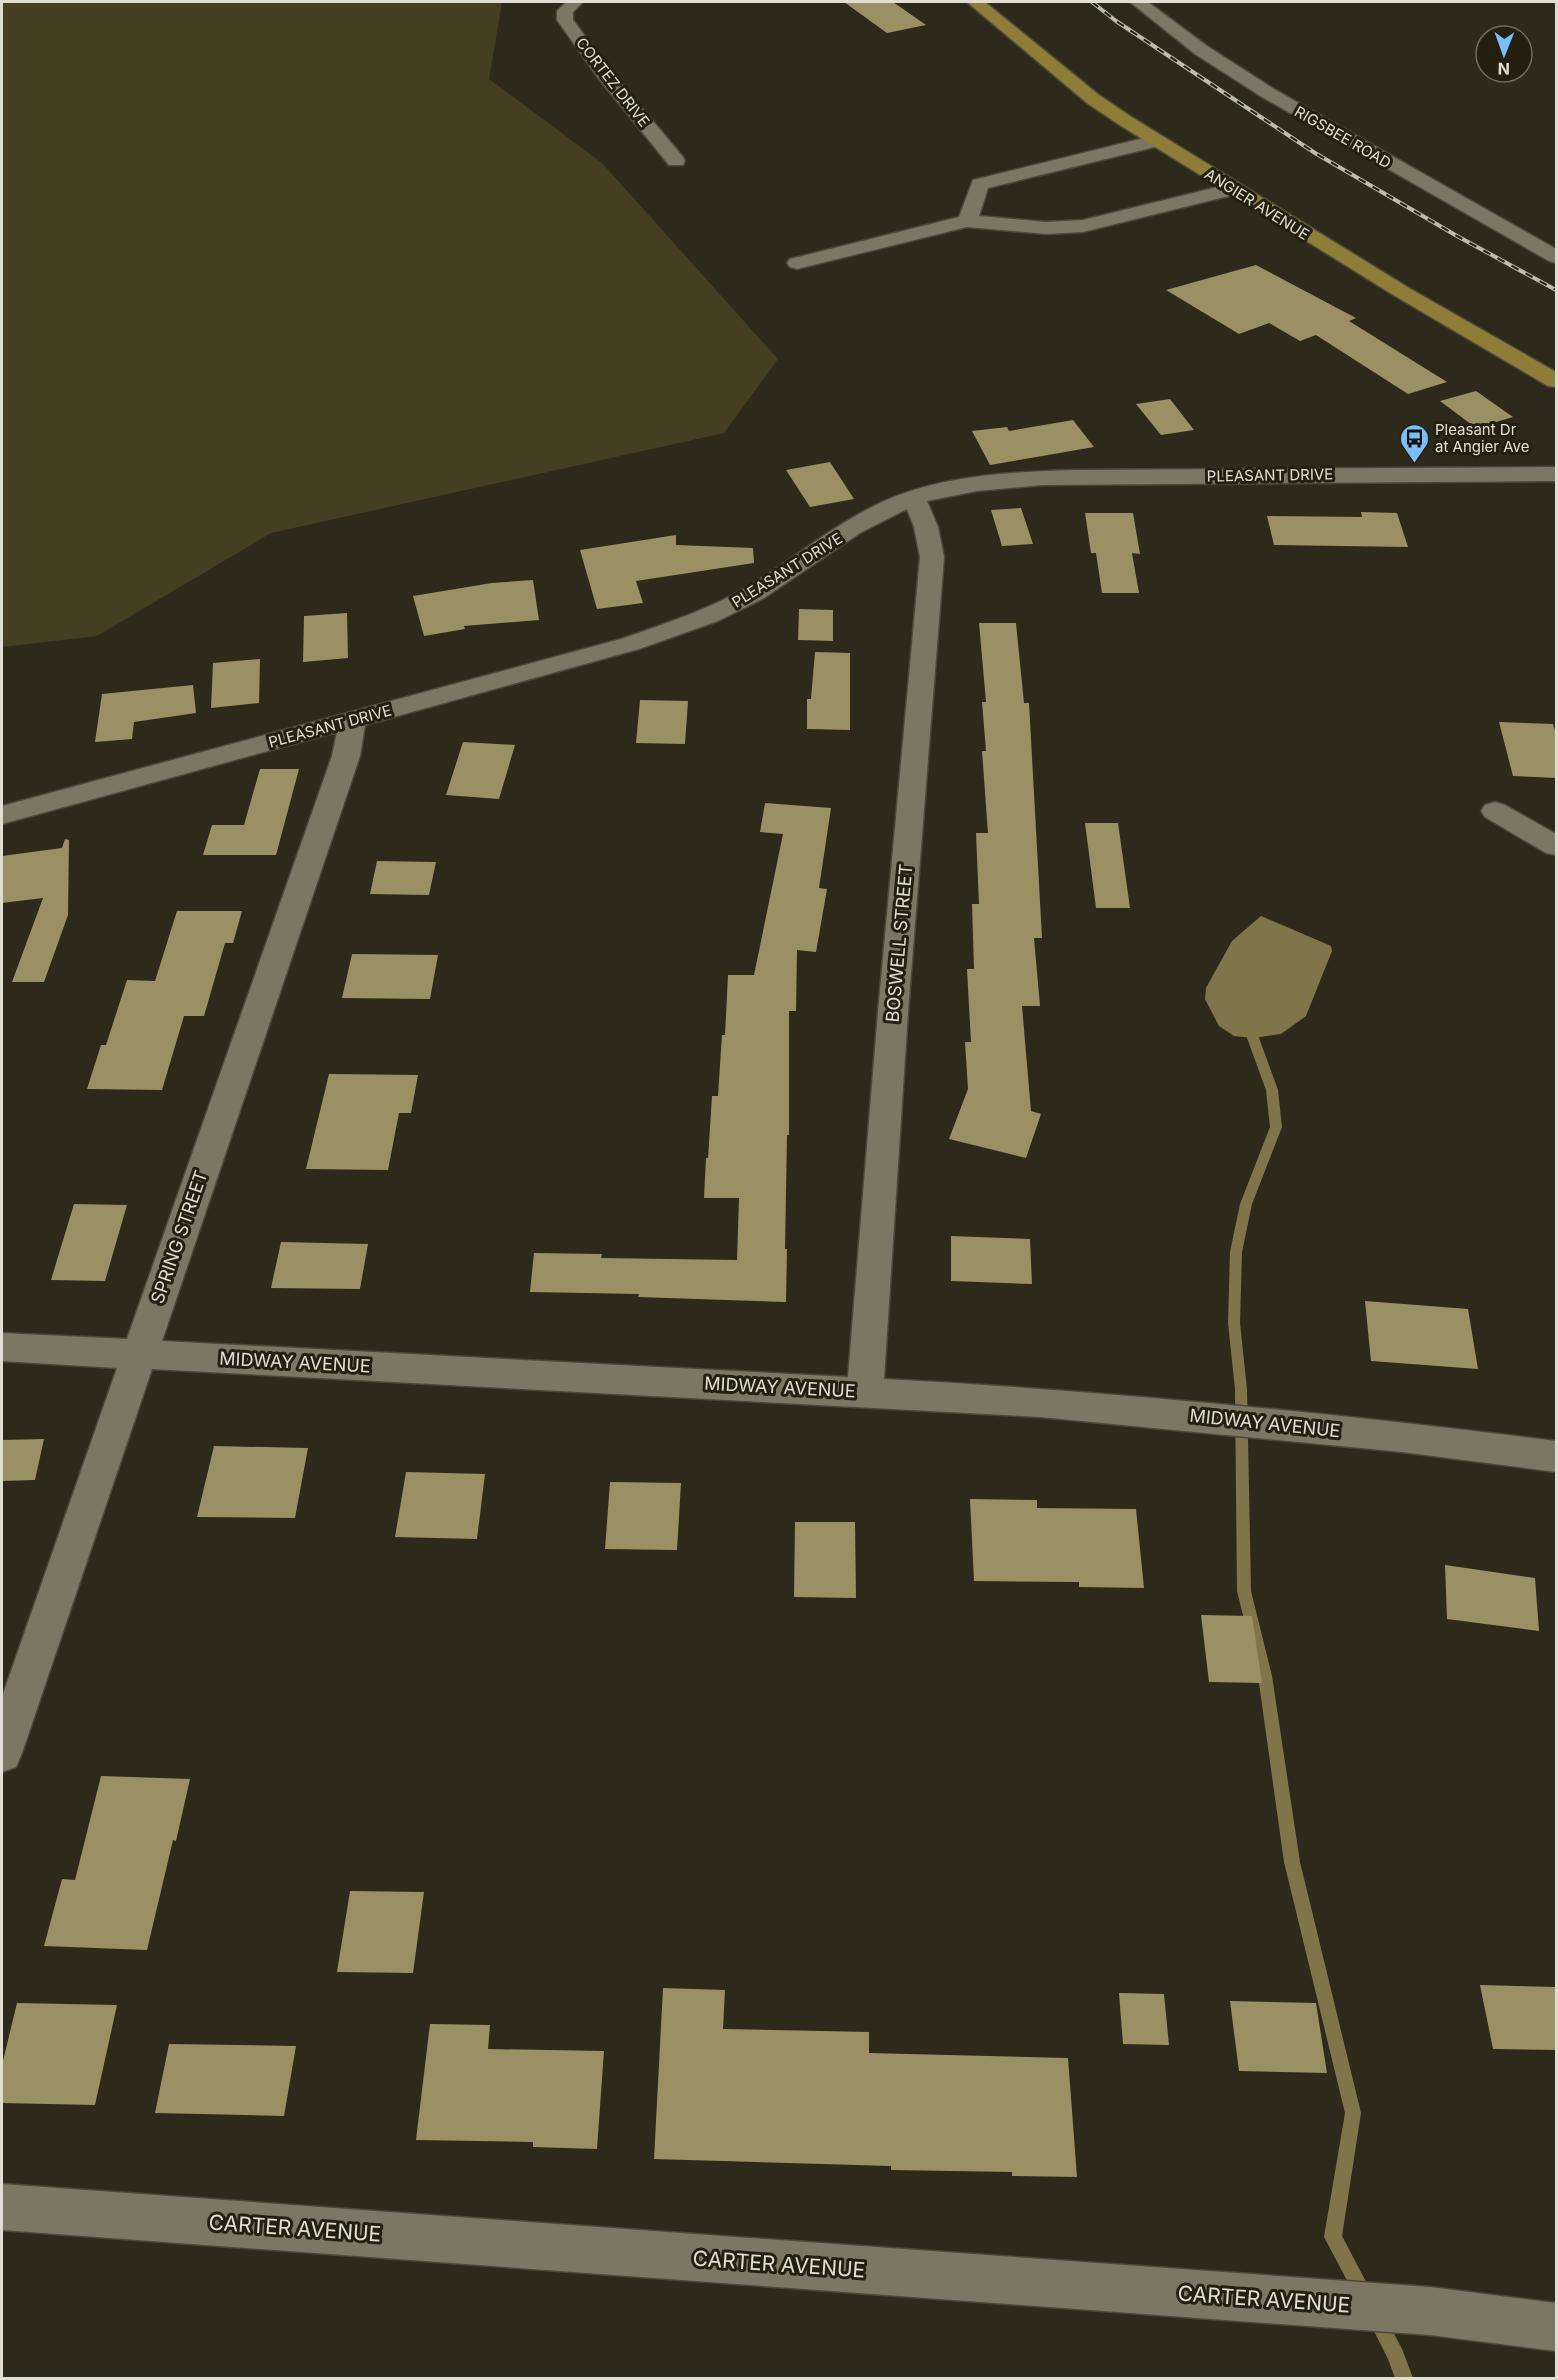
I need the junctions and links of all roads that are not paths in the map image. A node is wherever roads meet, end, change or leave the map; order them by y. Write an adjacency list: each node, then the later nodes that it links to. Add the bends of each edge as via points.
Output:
1 (575, 2): 5 (street, CORTEZ DRIVE, via 565,11 565,20)
2 (975, 2): 4 (main road, ANGIER AVENUE, via 1093,99)
3 (1138, 2): 8 (street, RIGSBEE ROAD, via 1268,93)
4 (1156, 141): 6 (main road, ANGIER AVENUE); 7 (street, via 980,184)
5 (676, 162)
6 (1234, 189): 7 (street, via 1083,226 1046,228); 10 (main road, ANGIER AVENUE)
7 (967, 221): 9 (street)
8 (1557, 257)
9 (797, 263)
10 (1557, 381)
11 (1557, 474): 12 (street, PLEASANT DRIVE, via 1044,478 969,486)
12 (914, 498): 13 (street, PLEASANT DRIVE, via 868,519 755,593 718,612 630,644); 19 (street, BOSWELL STREET, via 926,527 932,557 892,1012)
13 (352, 720): 15 (street, PLEASANT DRIVE); 18 (street, SPRING STREET, via 346,756)
14 (1495, 811): 16 (street)
15 (2, 815)
16 (1557, 846)
17 (2, 1347): 18 (street, MIDWAY AVENUE)
18 (138, 1354): 19 (street, MIDWAY AVENUE); 21 (street, SPRING STREET)
19 (865, 1391): 20 (street, MIDWAY AVENUE, via 1197,1416)
20 (1557, 1456)
21 (2, 1753)
22 (2, 2207): 23 (street, CARTER AVENUE, via 1430,2311)
23 (1557, 2327)

